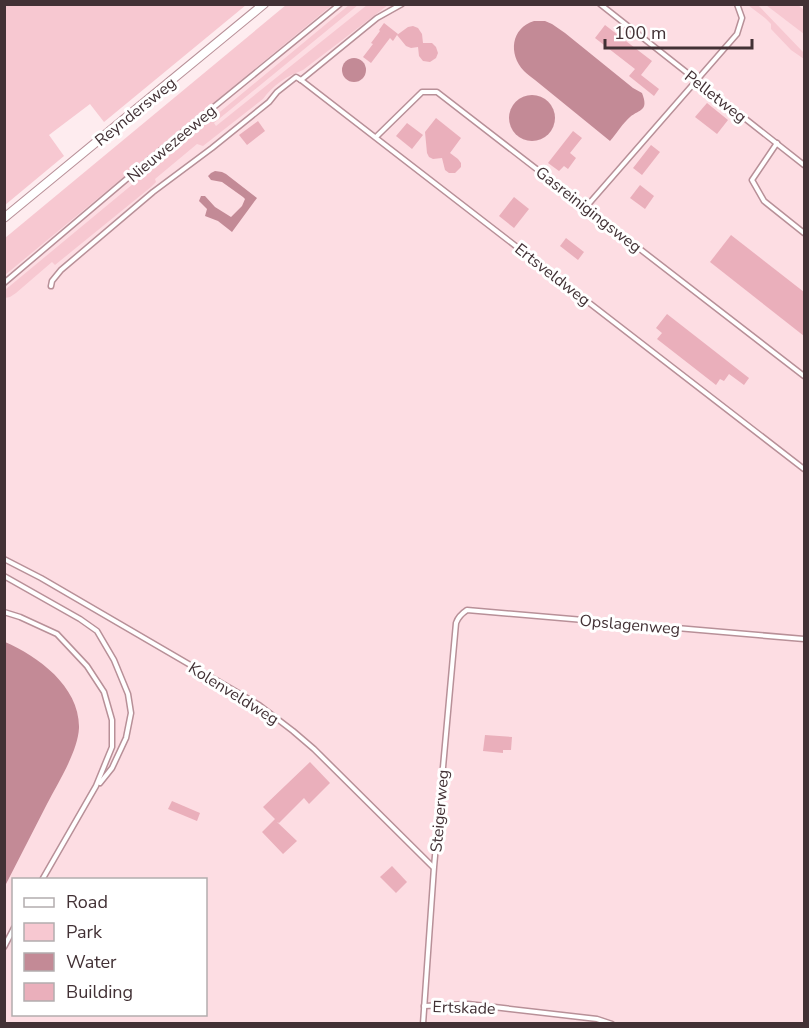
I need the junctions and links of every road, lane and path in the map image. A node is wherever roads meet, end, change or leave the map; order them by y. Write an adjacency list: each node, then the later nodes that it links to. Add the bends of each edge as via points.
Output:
1 (264, 4): 12 (street, Reyndersweg)
2 (340, 4): 14 (lane, Nieuwezeeweg)
3 (402, 4): 6 (lane, via 377,18)
4 (600, 4): 7 (lane, Pelletweg)
5 (737, 4): 7 (lane, via 742,18 737,34)
6 (301, 80): 8 (lane, Ertsveldweg); 15 (lane, via 296,77 153,192 61,270)
7 (696, 80): 9 (lane, Pelletweg); 11 (lane)
8 (376, 138): 11 (lane, Gasreinigingsweg, via 422,92 437,92); 17 (lane, Ertsveldweg)
9 (777, 143): 10 (lane, Pelletweg); 13 (lane, via 752,180 764,201)
10 (804, 165)
11 (586, 207): 16 (lane, Gasreinigingsweg)
12 (4, 218)
13 (804, 233)
14 (4, 283)
15 (51, 286)
16 (804, 376)
17 (804, 469)
18 (4, 559): 24 (lane, Kolenveldweg, via 259,705 314,749)
19 (4, 576): 23 (lane, via 97,631 114,660 131,713 126,738 112,768)
20 (4, 612): 23 (lane, via 57,634 87,666 104,692 112,720 112,747)
21 (459, 616): 22 (lane, Opslagenweg, via 467,610); 24 (lane, Steigerweg)
22 (804, 639)
23 (96, 786): 25 (lane)
24 (434, 867): 28 (lane, Steigerweg)
25 (43, 878)
26 (12, 932): 27 (lane)
27 (4, 947)
28 (424, 1006): 29 (lane, Steigerweg); 30 (lane, Ertskade, via 468,1004)
29 (423, 1023)
30 (612, 1023)

